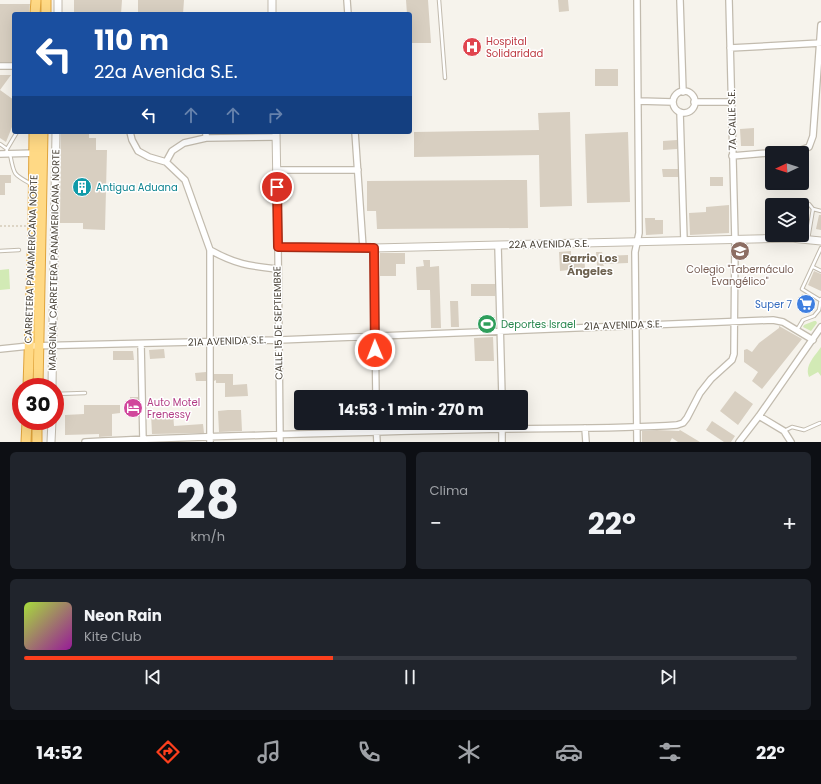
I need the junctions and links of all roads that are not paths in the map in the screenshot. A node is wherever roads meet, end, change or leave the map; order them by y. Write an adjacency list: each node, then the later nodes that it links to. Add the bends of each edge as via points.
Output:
1 (36, 0): 10 (highway)
2 (46, 0): 11 (highway)
3 (58, 0): 12 (street)
4 (272, 0): 13 (street)
5 (347, 0): 14 (street)
6 (439, 0): 20 (lane)
7 (637, 0): 22 (street)
8 (680, 0): 21 (street)
9 (729, 0): 17 (street, 7A CALLE S.E.)
10 (35, 12)
11 (46, 12)
12 (58, 12)
13 (272, 12)
14 (348, 12)
15 (821, 25): 16 (street)
16 (820, 44): 17 (street); 41 (street, via 813,136 809,147 801,150)
17 (730, 48): 25 (street, 7A CALLE S.E.)
18 (0, 66): 19 (street)
19 (12, 66)
20 (444, 78)
21 (682, 92): 23 (street, via 676,95); 24 (street, via 691,94)
22 (638, 101): 23 (street); 55 (street)
23 (673, 102): 26 (street)
24 (694, 102): 25 (street); 26 (street, via 691,110)
25 (732, 102): 41 (street, 7A CALLE S.E.)
26 (680, 112): 53 (street)
27 (16, 134): 38 (lane)
28 (34, 134): 39 (highway, CARRETERA PANAMERICANA NORTE)
29 (43, 134): 39 (highway, CARRETERA PANAMERICANA NORTE)
30 (48, 134): 39 (highway)
31 (56, 134): 82 (street, MARGINAL CARRETERA PANAMERICANA NORTE)
32 (130, 134): 42 (street, via 138,150 149,157)
33 (206, 134): 36 (street)
34 (276, 134): 36 (street); 43 (street, CALLE 15 DE SEPTIEMBRE)
35 (355, 134): 44 (street)
36 (206, 138): 42 (street, via 184,143 172,151)
37 (0, 144): 38 (lane)
38 (8, 152): 39 (street); 40 (street); 45 (lane, via 17,176)
39 (38, 153): 45 (highway, CARRETERA PANAMERICANA NORTE); 81 (highway, CARRETERA PANAMERICANA NORTE)
40 (0, 154)
41 (732, 156): 51 (street, 7A CALLE S.E.)
42 (166, 162): 63 (street, via 185,180)
43 (277, 170): 44 (street); 57 (street, CALLE 15 DE SEPTIEMBRE)
44 (358, 170): 58 (street)
45 (33, 186): 69 (highway, CARRETERA PANAMERICANA NORTE)
46 (809, 204): 47 (lane)
47 (813, 209): 48 (lane); 49 (lane)
48 (821, 211)
49 (809, 234)
50 (765, 238): 51 (street, 22A AVENIDA S.E.)
51 (735, 240): 53 (street, 22A AVENIDA S.E.); 70 (street, 7A CALLE S.E.)
52 (809, 240): 54 (street, 22A AVENIDA S.E.)
53 (684, 241): 55 (street, 22A AVENIDA S.E.)
54 (821, 241)
55 (637, 243): 56 (street, 22A AVENIDA S.E.); 71 (street)
56 (498, 246): 59 (street, 22A AVENIDA S.E.); 73 (street)
57 (278, 247): 58 (street, 22A AVENIDA S.E.); 65 (street, CALLE 15 DE SEPTIEMBRE)
58 (363, 248): 59 (street, 22A AVENIDA S.E.)
59 (374, 248): 75 (street)
60 (821, 248): 64 (lane)
61 (0, 250): 62 (lane)
62 (18, 250)
63 (210, 250): 65 (street, via 244,265); 78 (street)
64 (813, 267): 66 (lane); 67 (lane, via 802,289)
65 (277, 270): 76 (street, CALLE 15 DE SEPTIEMBRE)
66 (821, 271)
67 (821, 299): 68 (lane)
68 (820, 311): 74 (lane, via 803,320)
69 (29, 314): 80 (highway, CARRETERA PANAMERICANA NORTE); 81 (highway, via 34,328 34,339)
70 (735, 321): 71 (street, 21A AVENIDA S.E.); 74 (street, 21A AVENIDA S.E., via 773,320 783,322); 96 (street, 7A CALLE S.E., via 732,360 700,393 683,423)
71 (635, 324): 73 (street, 21A AVENIDA S.E.); 96 (street)
72 (821, 327): 77 (street)
73 (501, 330): 75 (street, 21A AVENIDA S.E.); 89 (street)
74 (796, 330): 77 (street, 21A AVENIDA S.E.)
75 (374, 335): 76 (street, 21A AVENIDA S.E.); 88 (street)
76 (279, 340): 78 (street, 21A AVENIDA S.E.); 104 (street, CALLE 15 DE SEPTIEMBRE)
77 (813, 340): 92 (street)
78 (210, 342): 79 (street, 21A AVENIDA S.E.); 105 (street)
79 (141, 344): 82 (street, 21A AVENIDA S.E.); 106 (street)
80 (28, 346): 81 (street, 21A AVENIDA S.E.); 83 (street, 21A AVENIDA S.E.); 84 (highway, via 34,351); 85 (highway, CARRETERA PANAMERICANA NORTE)
81 (39, 346): 82 (street, 21A AVENIDA S.E.); 84 (highway, CARRETERA PANAMERICANA NORTE)
82 (53, 346): 87 (street, MARGINAL CARRETERA PANAMERICANA NORTE)
83 (0, 348)
84 (38, 371): 86 (highway, CARRETERA PANAMERICANA NORTE)
85 (28, 378)
86 (38, 378)
87 (52, 378)
88 (376, 390)
89 (502, 390)
90 (85, 393): 91 (lane)
91 (64, 394)
92 (759, 416): 102 (street); 116 (street)
93 (820, 423): 102 (lane, via 804,430 792,427)
94 (528, 427): 95 (street)
95 (585, 428): 96 (street); 114 (street)
96 (637, 428): 115 (street)
97 (27, 430): 107 (highway)
98 (37, 430): 108 (highway)
99 (52, 430): 109 (street)
100 (430, 430): 103 (street)
101 (502, 430): 113 (street)
102 (784, 431): 117 (street)
103 (376, 433): 104 (street); 112 (street)
104 (280, 436): 105 (street); 111 (street, CALLE 15 DE SEPTIEMBRE)
105 (210, 440): 106 (street)
106 (143, 441): 110 (street)
107 (26, 442)
108 (37, 442)
109 (51, 442)
110 (85, 442)
111 (280, 442)
112 (377, 442)
113 (502, 442)
114 (586, 442)
115 (637, 442)
116 (739, 442)
117 (791, 442)

